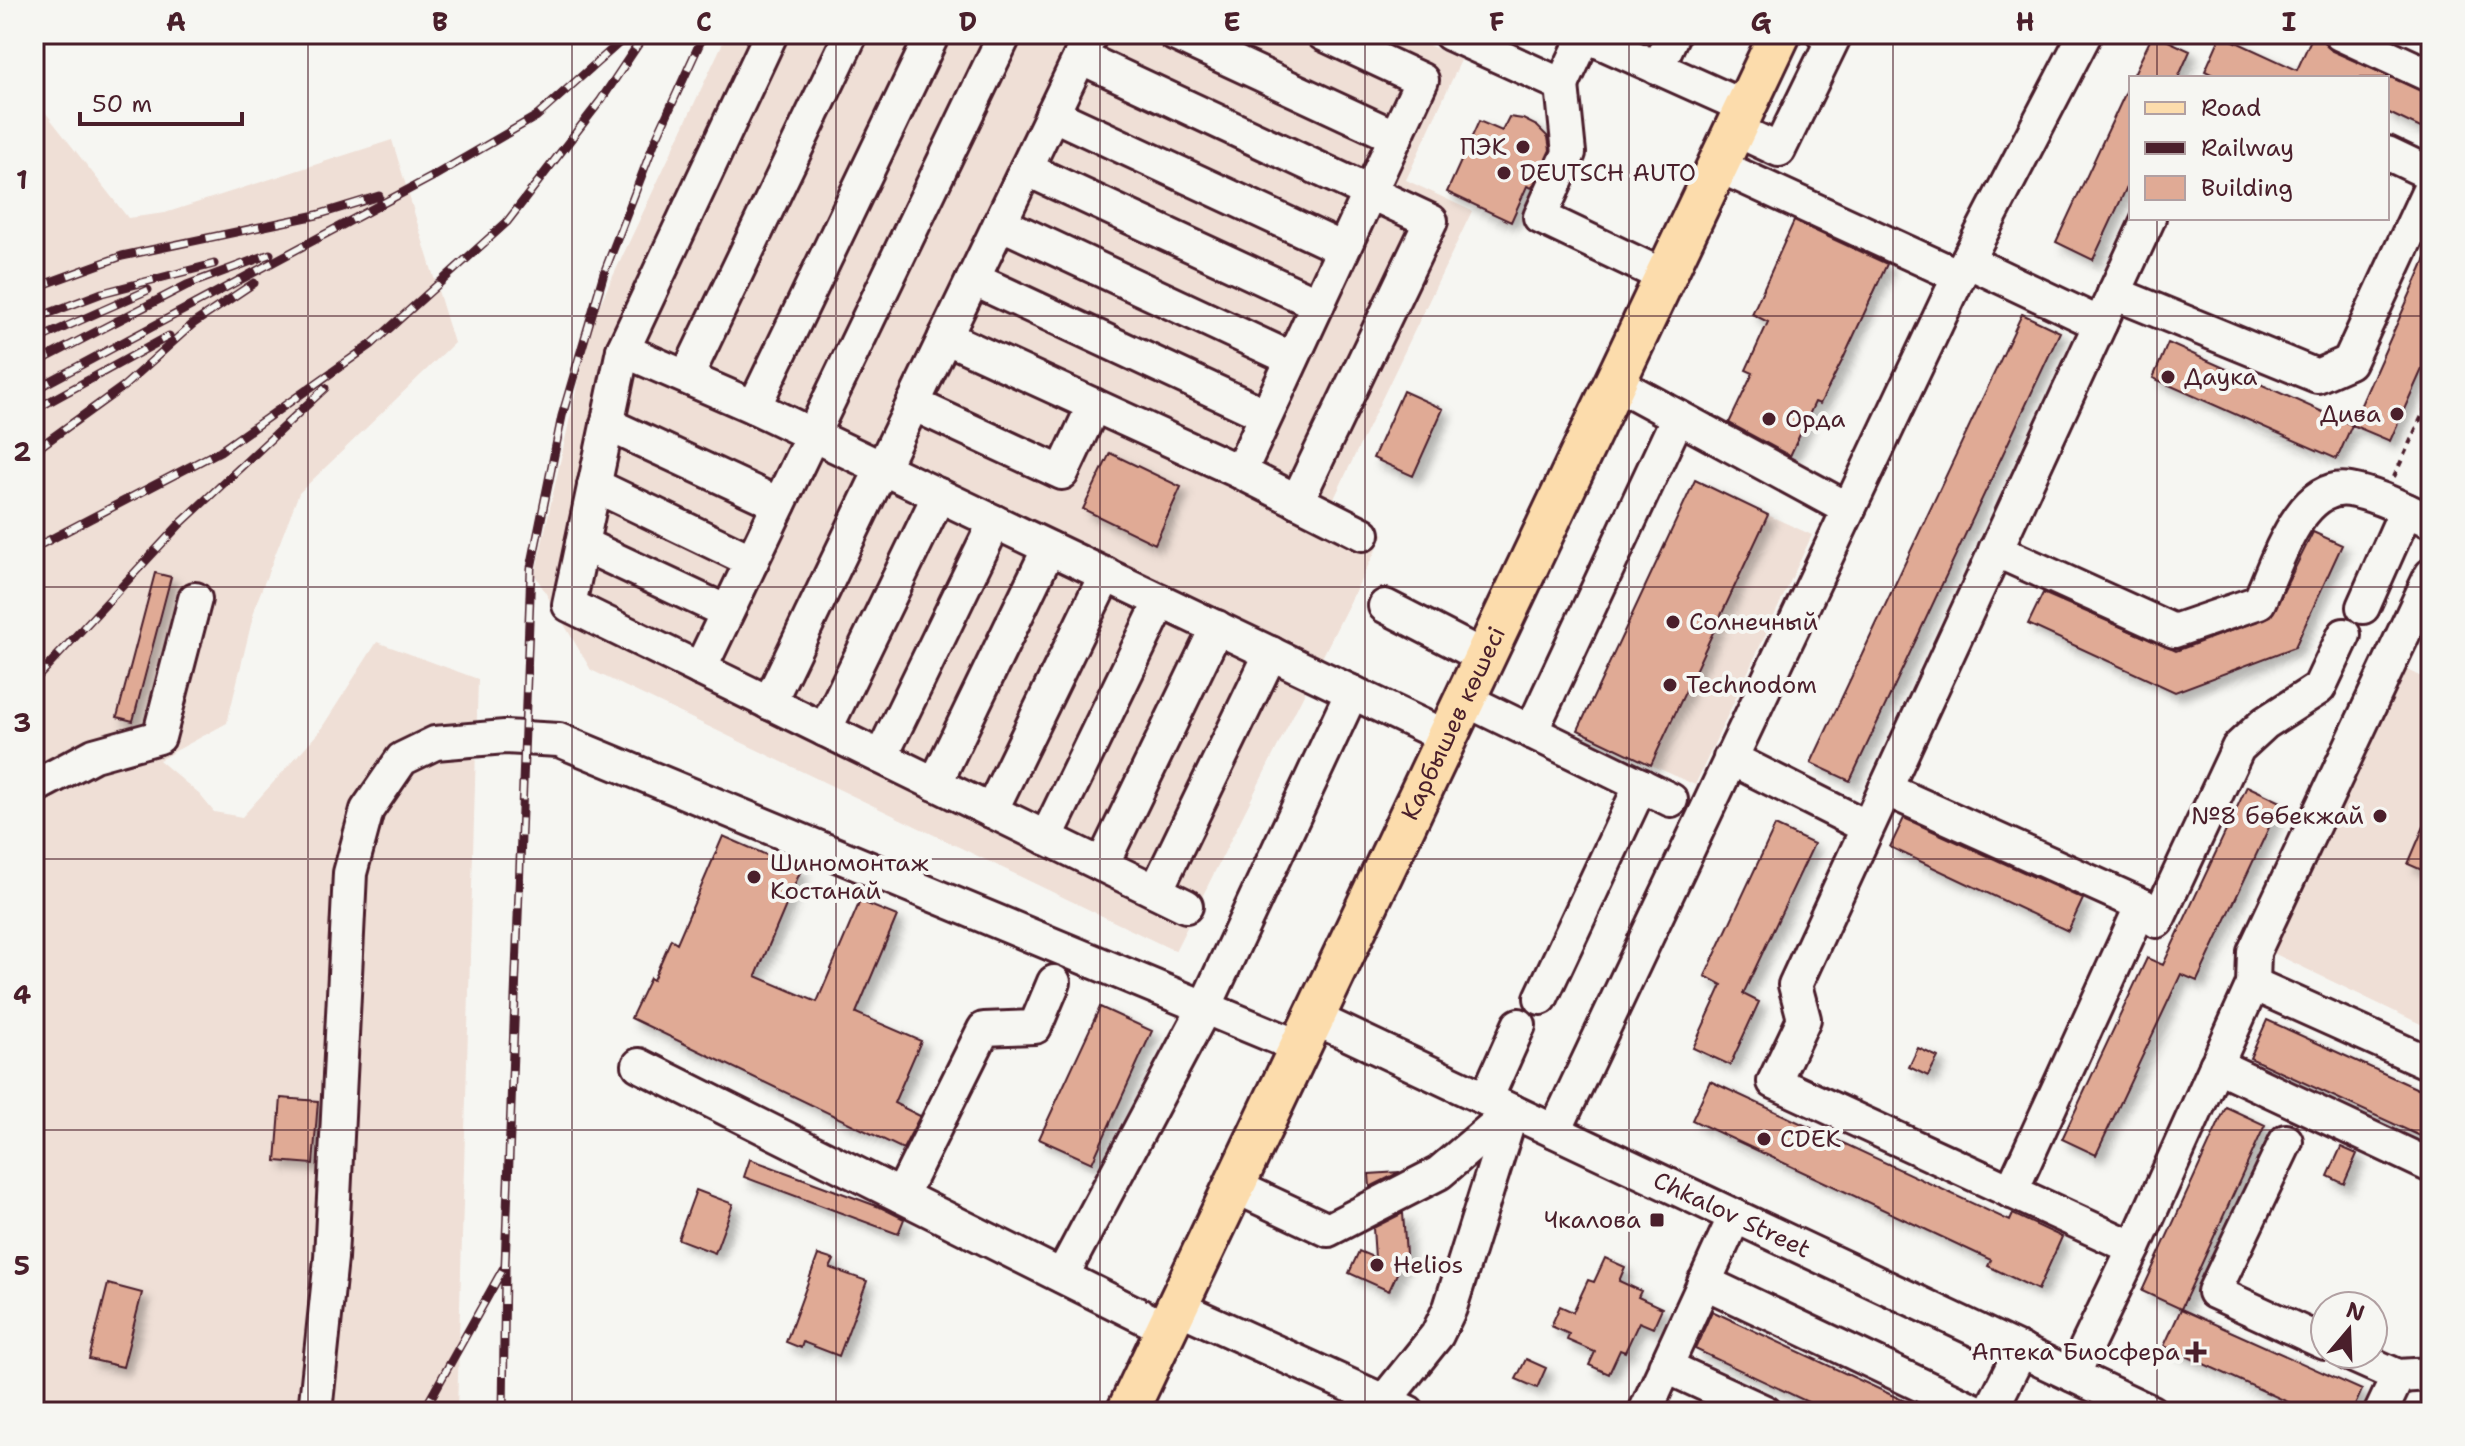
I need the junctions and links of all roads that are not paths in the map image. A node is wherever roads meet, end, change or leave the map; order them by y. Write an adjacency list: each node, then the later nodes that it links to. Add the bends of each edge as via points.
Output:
1 (771, 34): 37 (street)
2 (851, 34): 39 (street)
3 (933, 34): 43 (street)
4 (1005, 34): 47 (street)
5 (1174, 34): 20 (street)
6 (1323, 34): 20 (street, via 1422,80)
7 (1450, 34): 17 (street)
8 (1673, 34): 15 (street)
9 (1780, 34): 19 (main road, Карбышев көшесі)
10 (1823, 34): 19 (street, via 1833,39 1779,150)
11 (2085, 34): 30 (street)
12 (2340, 34): 16 (street)
13 (1583, 35): 15 (street); 17 (street)
14 (1085, 46): 18 (street); 26 (street)
15 (1657, 68): 19 (street)
16 (2431, 76)
17 (1562, 85): 31 (street, via 1569,153 1540,217)
18 (1052, 114): 23 (street); 29 (street)
19 (1740, 118): 22 (main road, Карбышев көшесі)
20 (1396, 137): 26 (street)
21 (2389, 154): 24 (street)
22 (1717, 165): 30 (street); 31 (main road, Карбышев көшесі)
23 (1026, 169): 28 (street); 34 (street)
24 (2431, 174)
25 (2431, 185): 33 (street, via 2349,362 2317,376)
26 (1370, 192): 29 (street); 52 (street, via 1431,221)
27 (2148, 220): 33 (street)
28 (1000, 223): 32 (street); 38 (street)
29 (1343, 249): 34 (street)
30 (1963, 269): 35 (street); 54 (street)
31 (1664, 276): 40 (main road, Карбышев көшесі)
32 (973, 279): 36 (street); 44 (street)
33 (2114, 293): 35 (street)
34 (1318, 304): 38 (street)
35 (2100, 324): 60 (street)
36 (945, 337): 41 (street); 42 (street)
37 (623, 350): 39 (street); 46 (street)
38 (1292, 359): 44 (street)
39 (687, 376): 43 (street)
40 (1614, 382): 45 (street); 72 (main road, Карбышев көшесі)
41 (913, 404): 42 (street, via 1062,473); 48 (street)
42 (1094, 405): 49 (street)
43 (754, 407): 47 (street)
44 (1266, 415): 49 (street)
45 (1678, 417): 54 (street); 78 (street)
46 (607, 424): 50 (street); 53 (street)
47 (812, 435): 48 (street); 53 (street)
48 (882, 468): 51 (street); 76 (street)
49 (1240, 472): 52 (street)
50 (594, 485): 58 (street); 61 (street)
51 (939, 495): 56 (street); 77 (street)
52 (1297, 501): 57 (street)
53 (779, 504): 61 (street)
54 (1848, 509): 81 (street)
55 (2416, 515): 60 (street, via 2346,489 2327,492 2299,516 2259,602 2174,631); 67 (street)
56 (995, 522): 59 (street); 80 (street)
57 (1363, 534)
58 (582, 544): 68 (street); 73 (street, via 569,605)
59 (1049, 548): 62 (street); 82 (street)
60 (1995, 550): 85 (street)
61 (752, 561): 68 (street)
62 (1106, 574): 65 (street); 87 (street)
63 (2431, 575): 95 (street, via 2254,952)
64 (195, 599): 84 (street, via 159,737 94,755)
65 (1161, 601): 69 (street); 89 (street)
66 (1385, 606): 72 (street)
67 (2363, 607)
68 (727, 612): 73 (street)
69 (1217, 627): 71 (street); 90 (street)
70 (2344, 635): 92 (street, via 2319,688 2265,723 2238,748 2157,921)
71 (1271, 653): 74 (street); 91 (street)
72 (1484, 657): 75 (main road, Карбышев көшесі)
73 (700, 669): 76 (street)
74 (1352, 692): 79 (street); 97 (street)
75 (1464, 699): 78 (street); 79 (main road, Карбышев көшесі)
76 (769, 703): 77 (street)
77 (825, 730): 80 (street)
78 (1531, 732): 83 (street)
79 (1446, 737): 99 (main road, Карбышев көшесі)
80 (881, 757): 82 (street)
81 (1730, 758): 88 (street); 104 (street)
82 (935, 784): 87 (street)
83 (1641, 785): 86 (street); 96 (street)
84 (34, 787)
85 (1885, 789): 88 (street); 92 (street)
86 (1671, 800)
87 (991, 811): 89 (street)
88 (1867, 827): 108 (street, via 1795,985 1804,1019 1774,1082)
89 (1046, 838): 90 (street)
90 (1102, 865): 91 (street)
91 (1156, 891): 93 (street)
92 (2142, 905): 108 (street)
93 (1186, 906)
94 (1054, 982): 109 (street, via 1035,1027 984,1029)
95 (2253, 984): 100 (street); 102 (street)
96 (1541, 998)
97 (1205, 1007): 99 (street, Chkalov Street); 112 (street); 123 (street, Chkalov Street, via 559,740 505,737 435,743 402,759 367,810 350,873 331,1258)
98 (1519, 1025): 103 (street)
99 (1307, 1032): 103 (street, Chkalov Street); 107 (main road, Карбышев көшесі)
100 (2431, 1064)
101 (639, 1065): 109 (street)
102 (2216, 1065): 106 (street); 111 (street)
103 (1499, 1105): 104 (street, Chkalov Street); 107 (street, via 1439,1173 1328,1230); 122 (street, via 1450,1308)
104 (1555, 1131): 110 (street, Chkalov Street)
105 (2286, 1141): 115 (street, via 2214,1292)
106 (2431, 1166)
107 (1234, 1186): 114 (main road, Карбышев көшесі)
108 (2011, 1192): 111 (street)
109 (901, 1196): 112 (street)
110 (1735, 1216): 113 (street); 116 (street, Chkalov Street)
111 (2134, 1248): 120 (street)
112 (1062, 1276): 114 (street)
113 (1704, 1282): 117 (street); 127 (street)
114 (1172, 1318): 122 (street); 124 (main road, Карбышев көшесі)
115 (2309, 1336)
116 (2021, 1350): 120 (street, Chkalov Street); 128 (street)
117 (1665, 1366): 125 (street); 126 (street)
118 (2385, 1370): 121 (street)
119 (2431, 1374): 121 (street)
120 (2073, 1375): 129 (street, Chkalov Street)
121 (2398, 1376): 130 (street)
122 (1390, 1408)
123 (315, 1412)
124 (1127, 1412)
125 (1645, 1412)
126 (1765, 1412)
127 (1978, 1412)
128 (1990, 1412)
129 (2151, 1412)
130 (2381, 1412)

